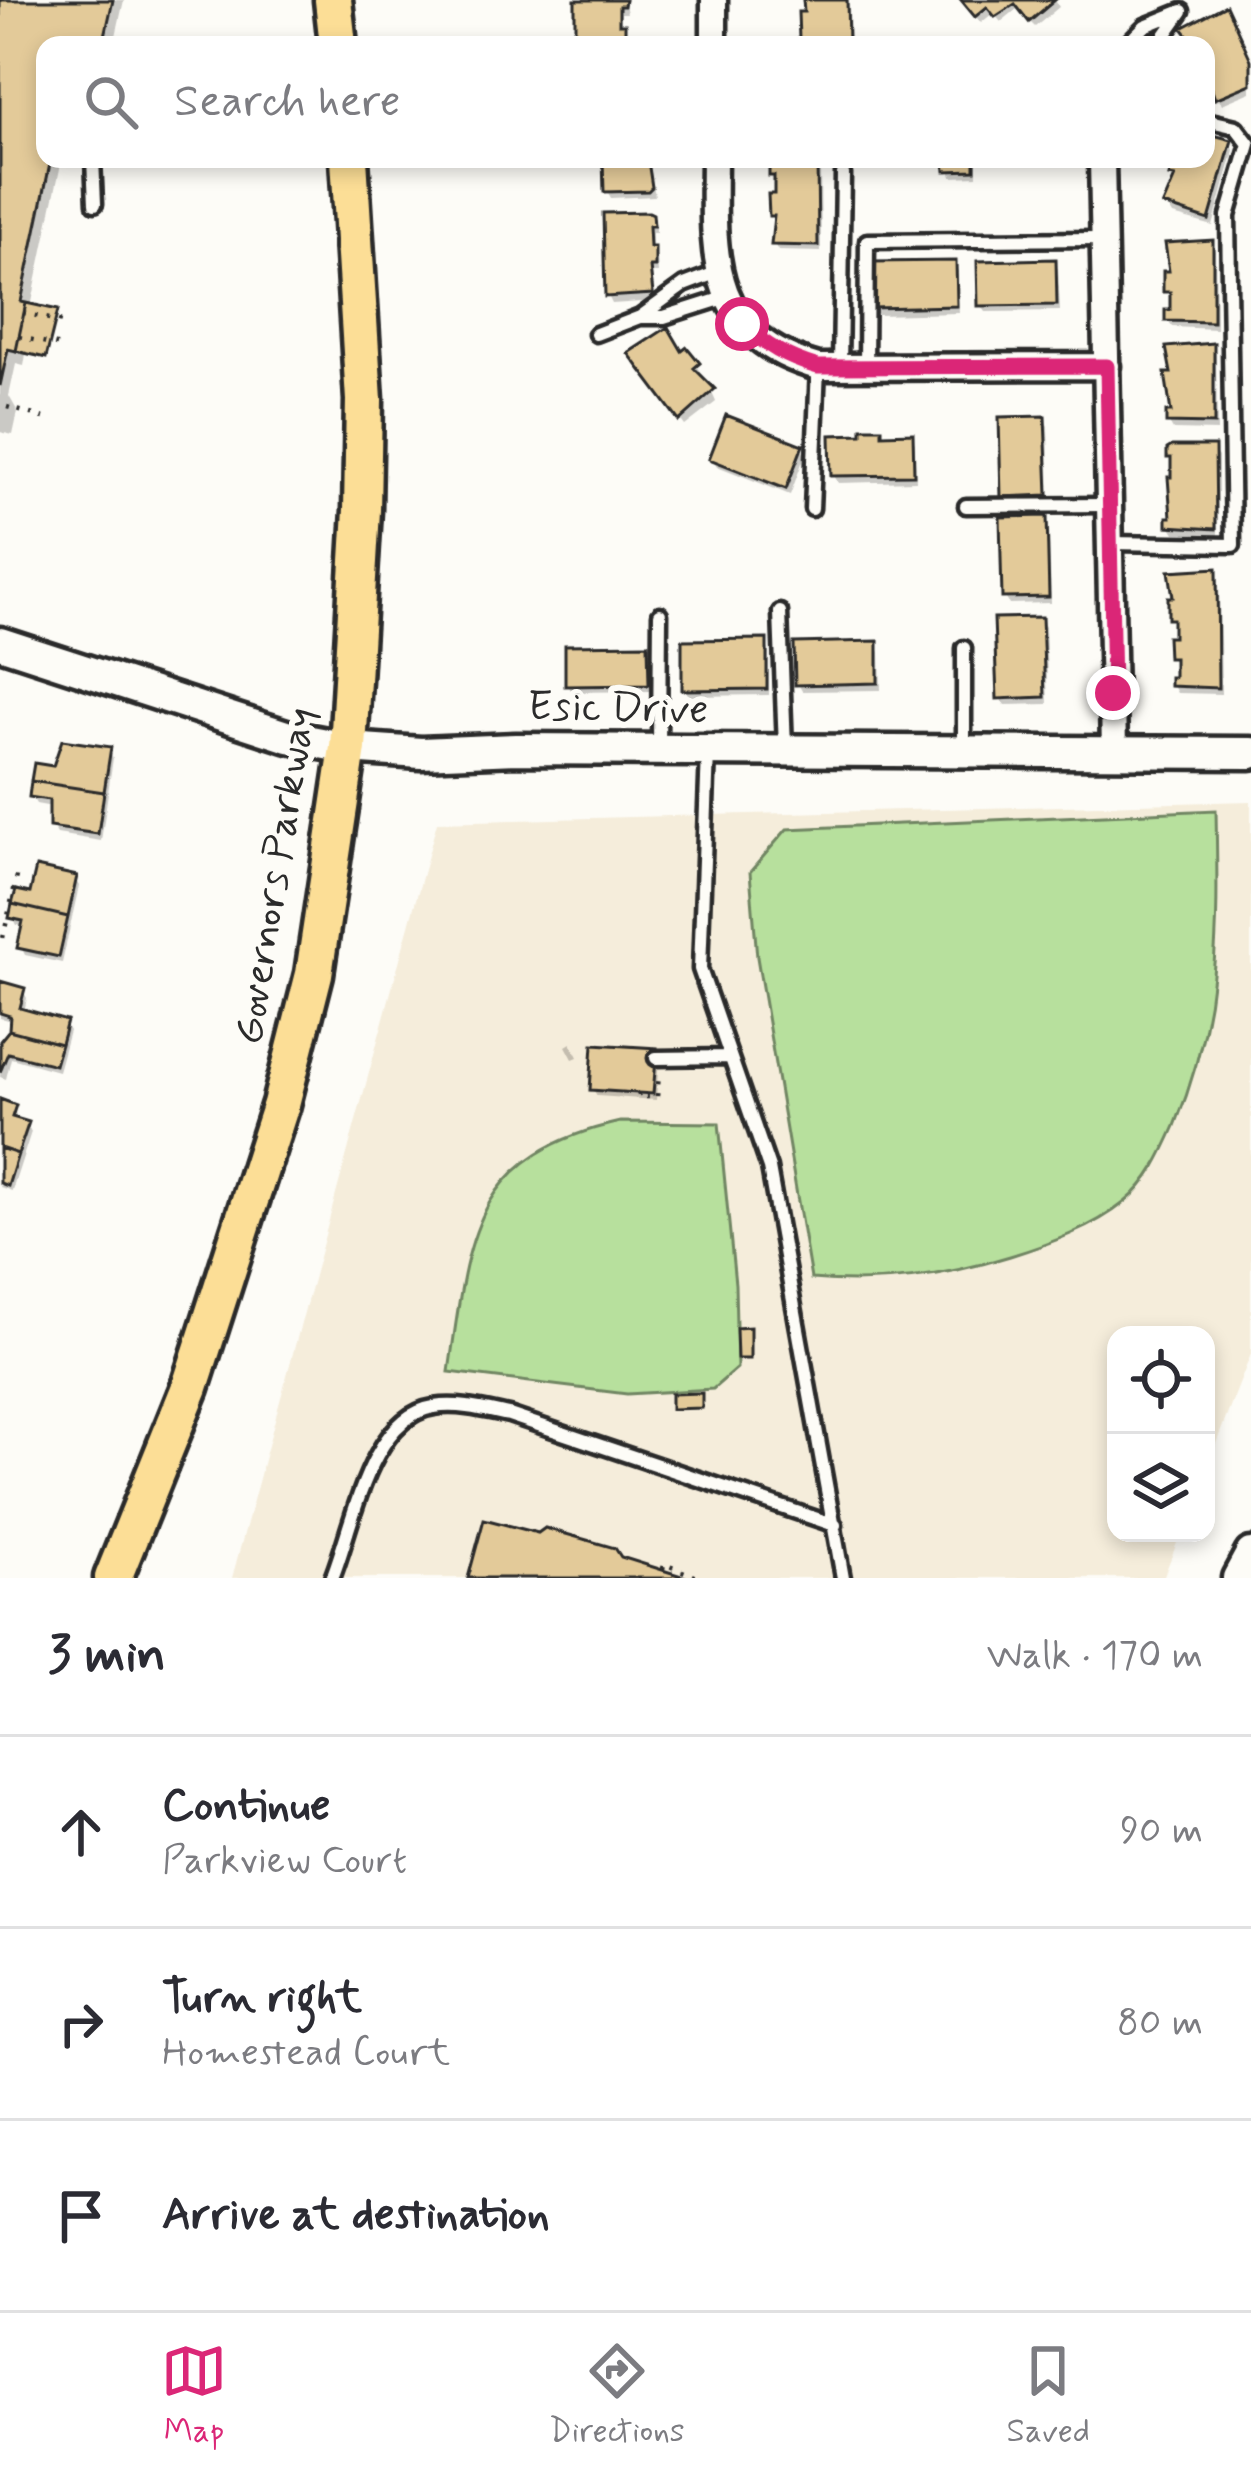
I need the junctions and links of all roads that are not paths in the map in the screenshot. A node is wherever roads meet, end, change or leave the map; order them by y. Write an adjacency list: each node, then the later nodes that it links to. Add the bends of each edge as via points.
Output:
1 (333, 0): 3 (main road)
2 (714, 0): 4 (street)
3 (337, 36)
4 (714, 36)
5 (1135, 36): 6 (lane, via 1182,11)
6 (1164, 36)
7 (1215, 122): 24 (lane, via 1237,127 1250,144 1228,216 1233,544)
8 (93, 168): 13 (lane)
9 (351, 168): 29 (main road, Governors Parkway, via 364,400)
10 (713, 168): 15 (street)
11 (1102, 168): 14 (street)
12 (843, 174): 19 (lane)
13 (95, 204)
14 (1104, 239): 18 (street); 20 (lane, via 867,241)
15 (722, 285): 16 (lane, via 664,317); 16 (lane, via 684,285); 19 (street, via 742,324 764,344)
16 (640, 317): 17 (lane)
17 (596, 334)
18 (1107, 366): 20 (street); 21 (street)
19 (829, 367): 20 (street); 23 (lane)
20 (866, 367)
21 (1109, 505): 22 (lane); 24 (street)
22 (966, 506)
23 (812, 509)
24 (1110, 543): 31 (street)
25 (780, 612): 34 (lane)
26 (660, 614): 30 (lane)
27 (0, 644): 29 (street, Esic Drive, via 289,737)
28 (964, 648): 33 (lane)
29 (348, 748): 30 (street, Esic Drive); 40 (main road, Governors Parkway, via 314,974 281,1104 190,1387)
30 (659, 750): 32 (street, Esic Drive)
31 (1114, 750): 33 (street, Esic Drive); 35 (street, Esic Drive)
32 (708, 751): 34 (street, Esic Drive); 36 (lane, via 700,969)
33 (964, 752): 34 (street, Esic Drive)
34 (785, 753)
35 (1251, 753)
36 (728, 1057): 37 (lane); 38 (lane, via 769,1168)
37 (658, 1058)
38 (836, 1525): 41 (lane, via 509,1415 432,1407 406,1417 377,1450); 42 (lane)
39 (1251, 1554): 43 (street)
40 (113, 1578)
41 (332, 1578)
42 (843, 1578)
43 (1238, 1578)

